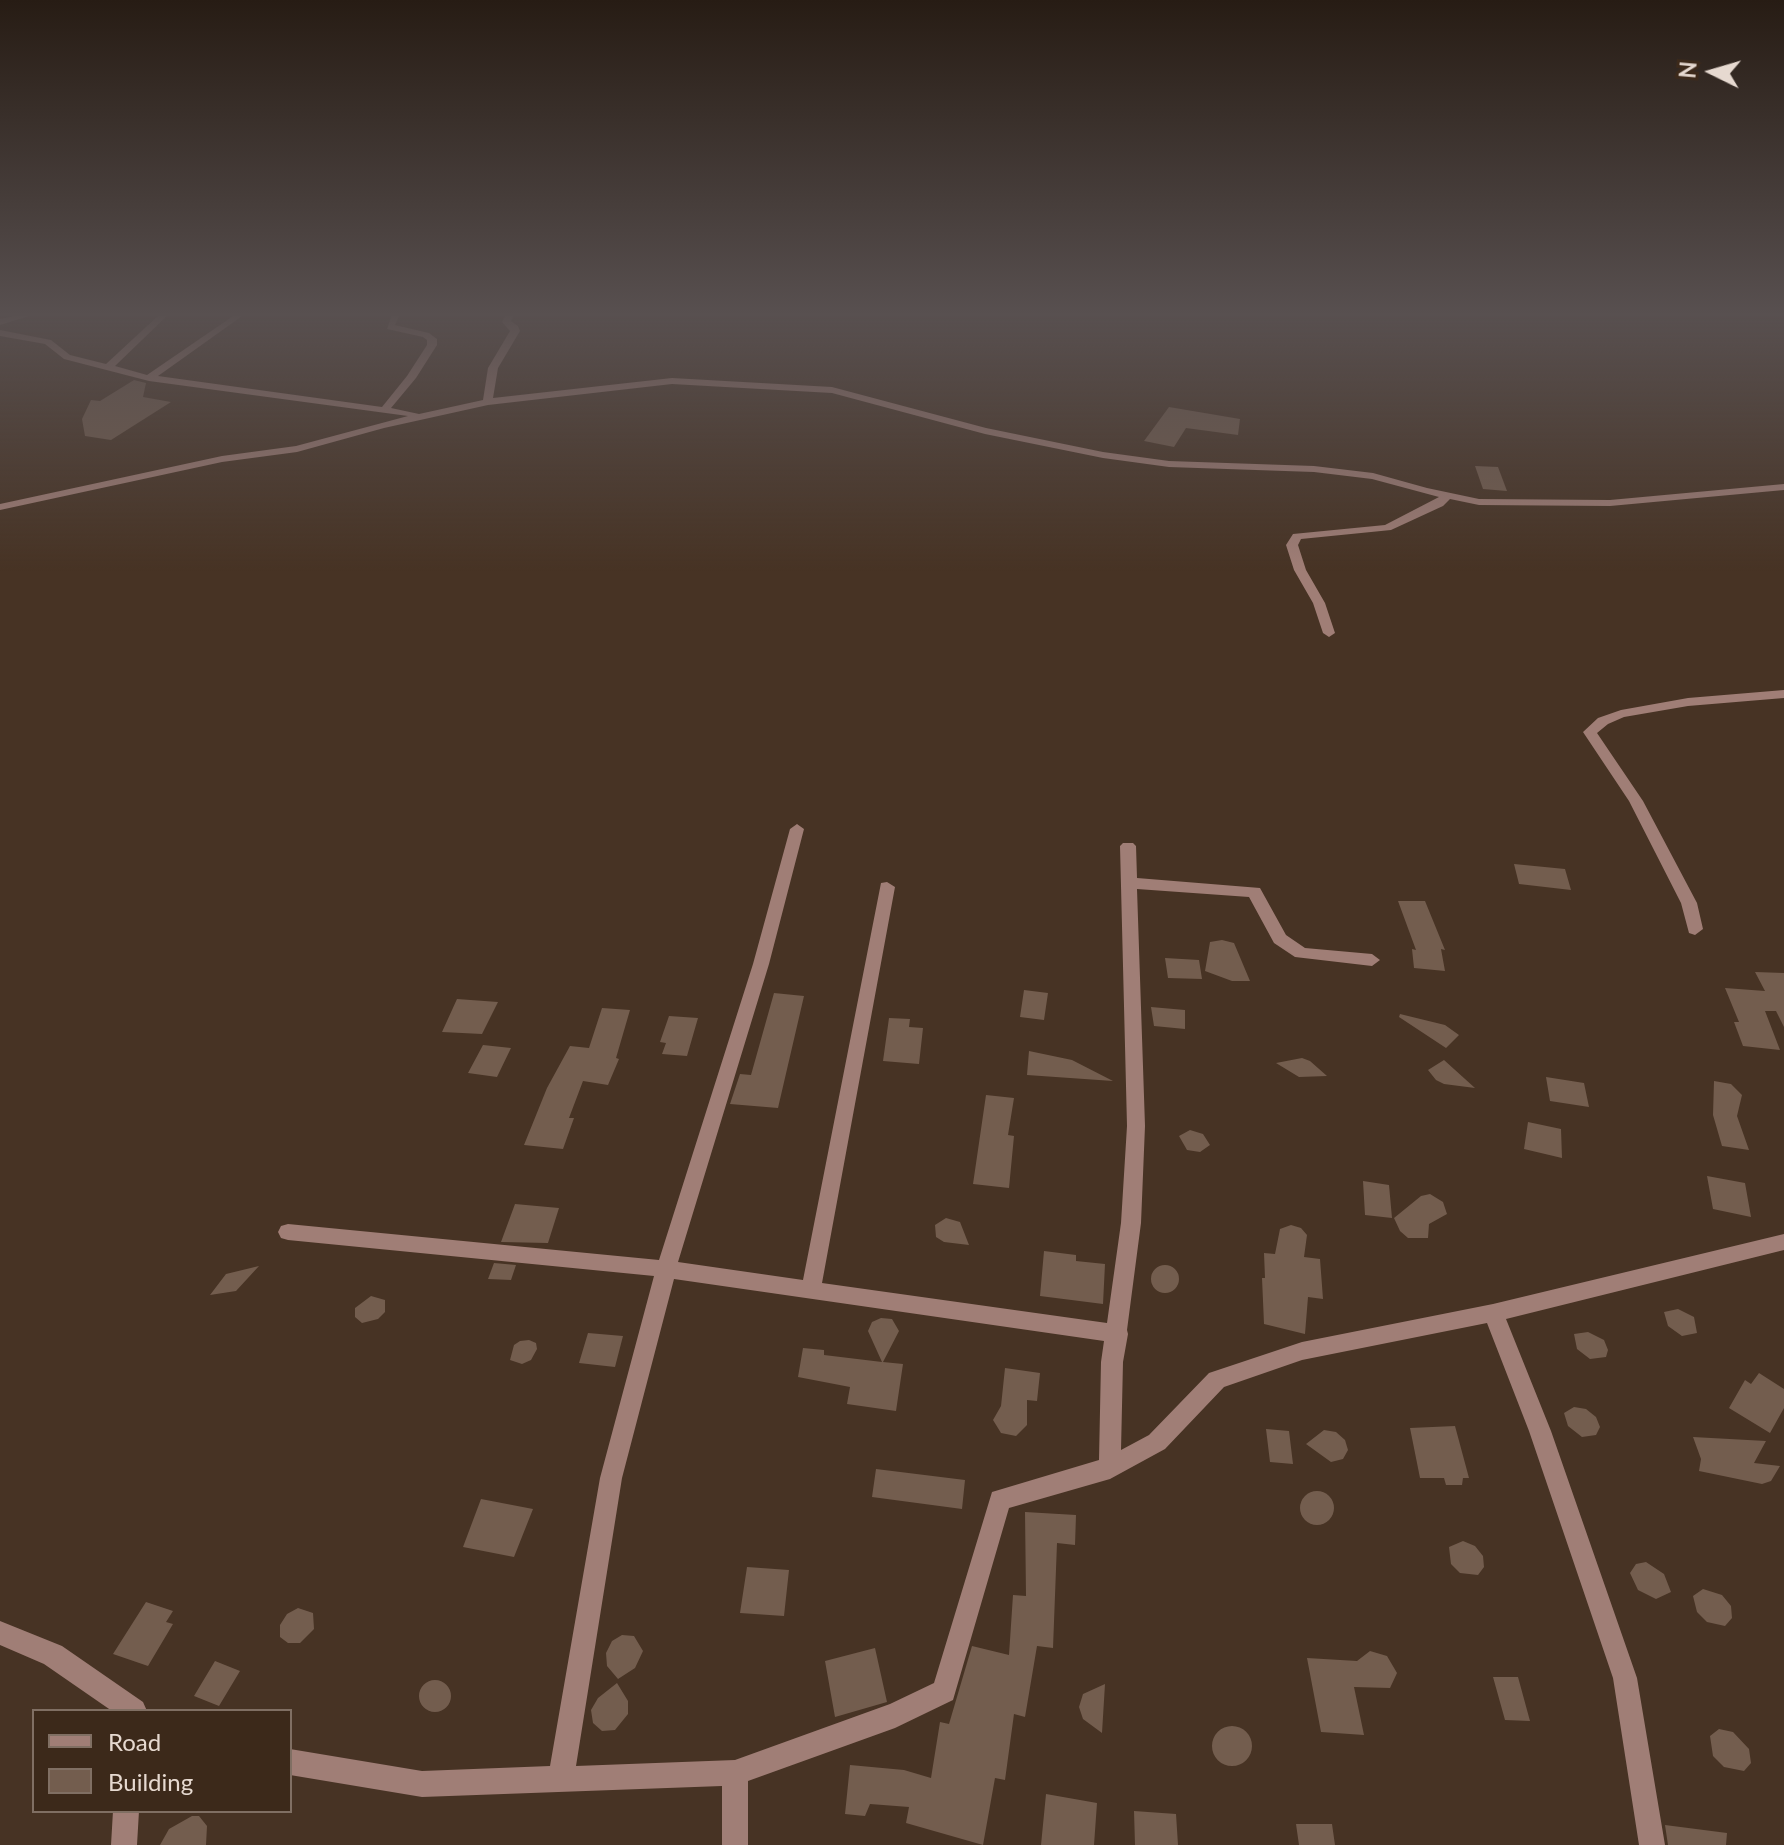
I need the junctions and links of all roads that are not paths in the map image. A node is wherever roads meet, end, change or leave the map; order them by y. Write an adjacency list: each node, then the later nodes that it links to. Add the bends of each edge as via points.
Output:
1 (311, 400): 6 (street)
2 (392, 400): 6 (street)
3 (505, 400): 5 (street)
4 (870, 400): 9 (street, via 1103,455 1169,464 1328,470)
5 (488, 402): 7 (street)
6 (384, 410): 7 (street)
7 (424, 415): 10 (street, via 297,449 222,459)
8 (1784, 487): 9 (street, via 1610,503 1514,504)
9 (1447, 496): 11 (street, via 1387,528 1297,536 1292,545 1300,570)
10 (0, 507)
11 (1329, 633)
12 (1784, 694): 17 (street, via 1621,714 1590,732 1636,801 1689,903)
13 (797, 829): 21 (street, via 761,964)
14 (1128, 846): 15 (street)
15 (1129, 883): 18 (street, via 1254,892 1280,939 1301,953); 24 (street, via 1136,1126)
16 (887, 887): 22 (street)
17 (1695, 929)
18 (1372, 960)
19 (288, 1232): 21 (street)
20 (1784, 1242): 23 (street)
21 (666, 1269): 22 (street); 30 (street, via 611,1478)
22 (811, 1289): 24 (street)
23 (1493, 1313): 25 (street, via 1302,1351 1217,1380 1157,1442); 34 (street, via 1540,1431 1625,1678)
24 (1118, 1334): 25 (street, via 1112,1362)
25 (1110, 1468): 29 (street, via 1000,1500 944,1691 895,1715)
26 (0, 1633): 27 (street, via 53,1655)
27 (130, 1709)
28 (292, 1762): 30 (street, via 422,1784)
29 (735, 1773): 30 (street); 33 (street)
30 (561, 1779)
31 (126, 1813): 32 (street)
32 (124, 1845)
33 (735, 1845)
34 (1652, 1845)

